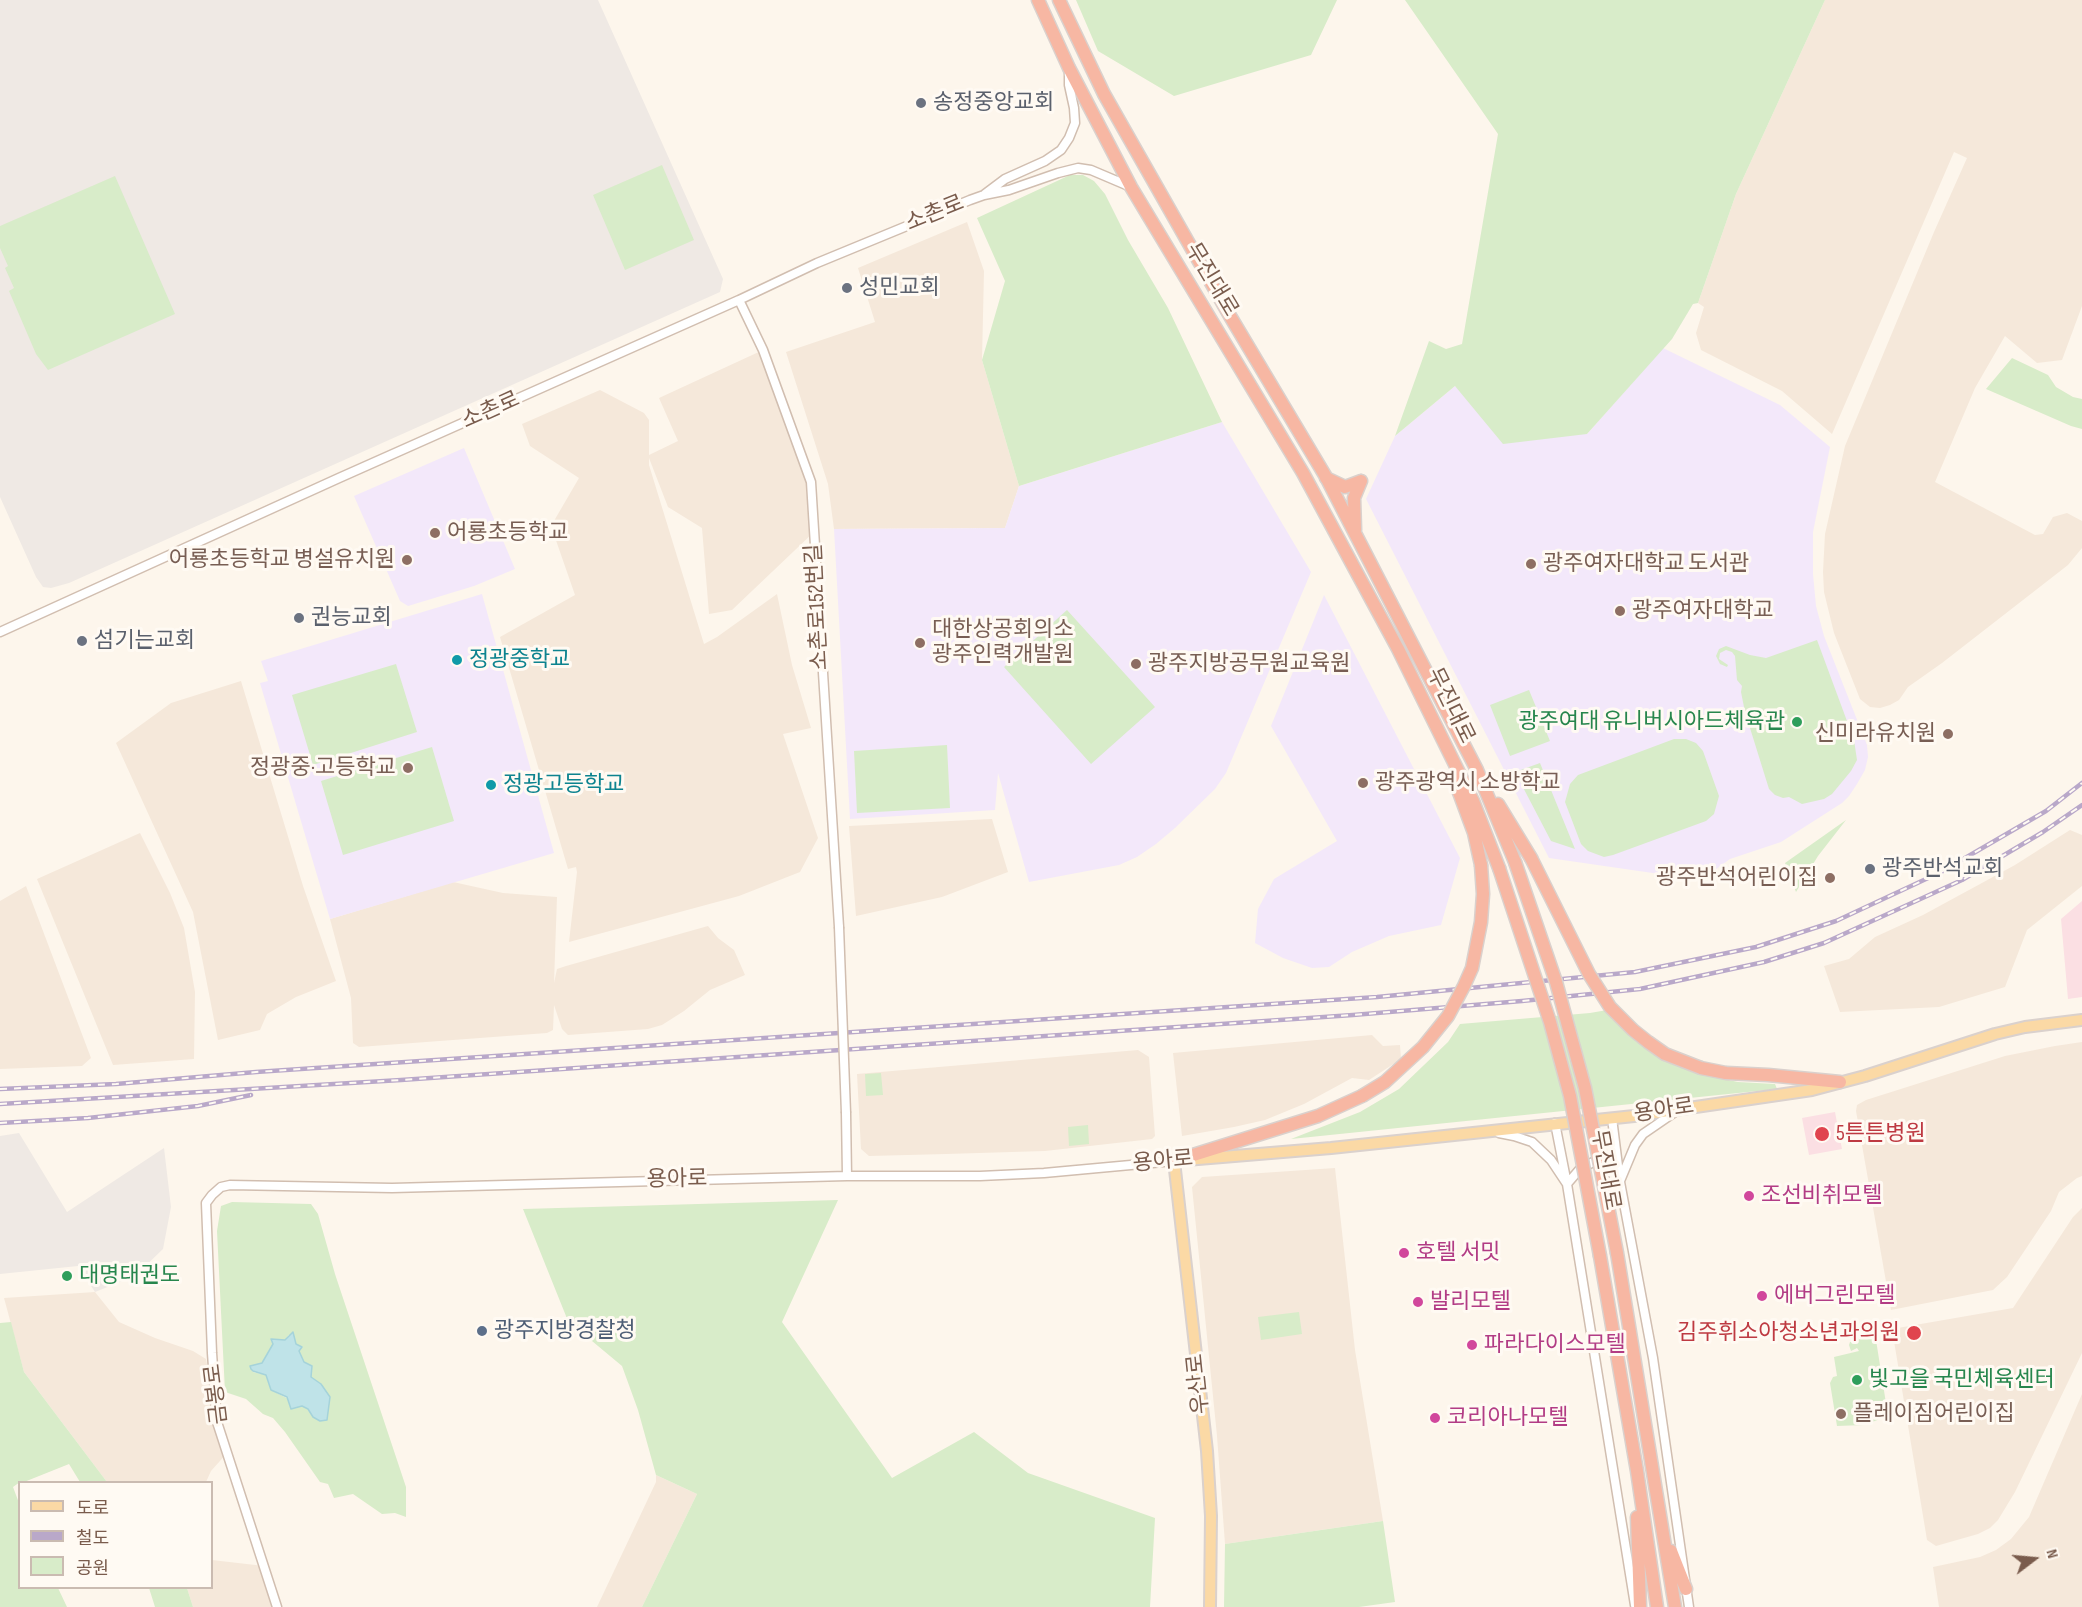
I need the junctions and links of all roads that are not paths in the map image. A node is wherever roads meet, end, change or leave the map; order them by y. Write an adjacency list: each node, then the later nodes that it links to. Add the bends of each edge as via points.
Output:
1 (1038, 0): 3 (highway, 무진대로)
2 (1059, 0): 7 (highway, 무진대로, via 1115,115)
3 (1069, 68): 4 (highway, 무진대로); 5 (street, via 1075,123 1069,138 1045,161 1005,179)
4 (1131, 187): 5 (street, via 1078,168); 10 (highway, 무진대로, via 1303,473)
5 (984, 195): 6 (street, 소촌로)
6 (739, 300): 9 (street, 소촌로); 19 (street, 소촌로152번길, bridge, via 763,350 811,482 839,927)
7 (1326, 477): 8 (highway, 무진대로); 8 (highway, via 1345,487 1361,481 1354,498)
8 (1355, 532): 11 (highway, 무진대로)
9 (0, 632)
10 (1436, 724): 18 (highway, bridge, via 1474,833 1483,894 1472,968 1449,1016 1385,1082 1362,1096 1318,1116); 23 (highway, 무진대로, bridge, via 1473,801 1498,868 1550,1022 1570,1096)
11 (1478, 770): 13 (highway, bridge, via 1531,858 1589,974 1610,1007 1632,1030 1665,1054 1701,1068); 24 (highway, 무진대로, bridge, via 1547,952 1586,1088)
12 (2082, 1020): 13 (main road, 용아로, via 2005,1032)
13 (1840, 1083): 14 (main road, 용아로)
14 (1679, 1109): 15 (main road, 용아로); 20 (street, via 1643,1134)
15 (1612, 1118): 16 (main road, 용아로); 20 (street, 무진대로)
16 (1555, 1123): 17 (main road, 용아로); 21 (street, 무진대로)
17 (1488, 1131): 18 (main road, 용아로); 21 (street, via 1532,1142 1551,1160)
18 (1174, 1161): 19 (street, 용아로, via 980,1176); 27 (main road, 우산로, via 1207,1451)
19 (847, 1176): 22 (street, 용아로, via 404,1188)
20 (1620, 1182): 21 (street, via 1614,1163 1603,1160 1579,1170); 25 (street, 무진대로, via 1653,1358)
21 (1567, 1184): 28 (street, 무진대로)
22 (230, 1185): 26 (street, 금봉로, via 221,1187 206,1203 217,1422)
23 (1637, 1471): 28 (highway); 29 (highway, 무진대로)
24 (1663, 1528): 25 (highway); 30 (highway, 무진대로)
25 (1686, 1589): 31 (street, 무진대로)
26 (277, 1607)
27 (1210, 1607)
28 (1638, 1607)
29 (1657, 1607)
30 (1675, 1607)
31 (1689, 1607)

